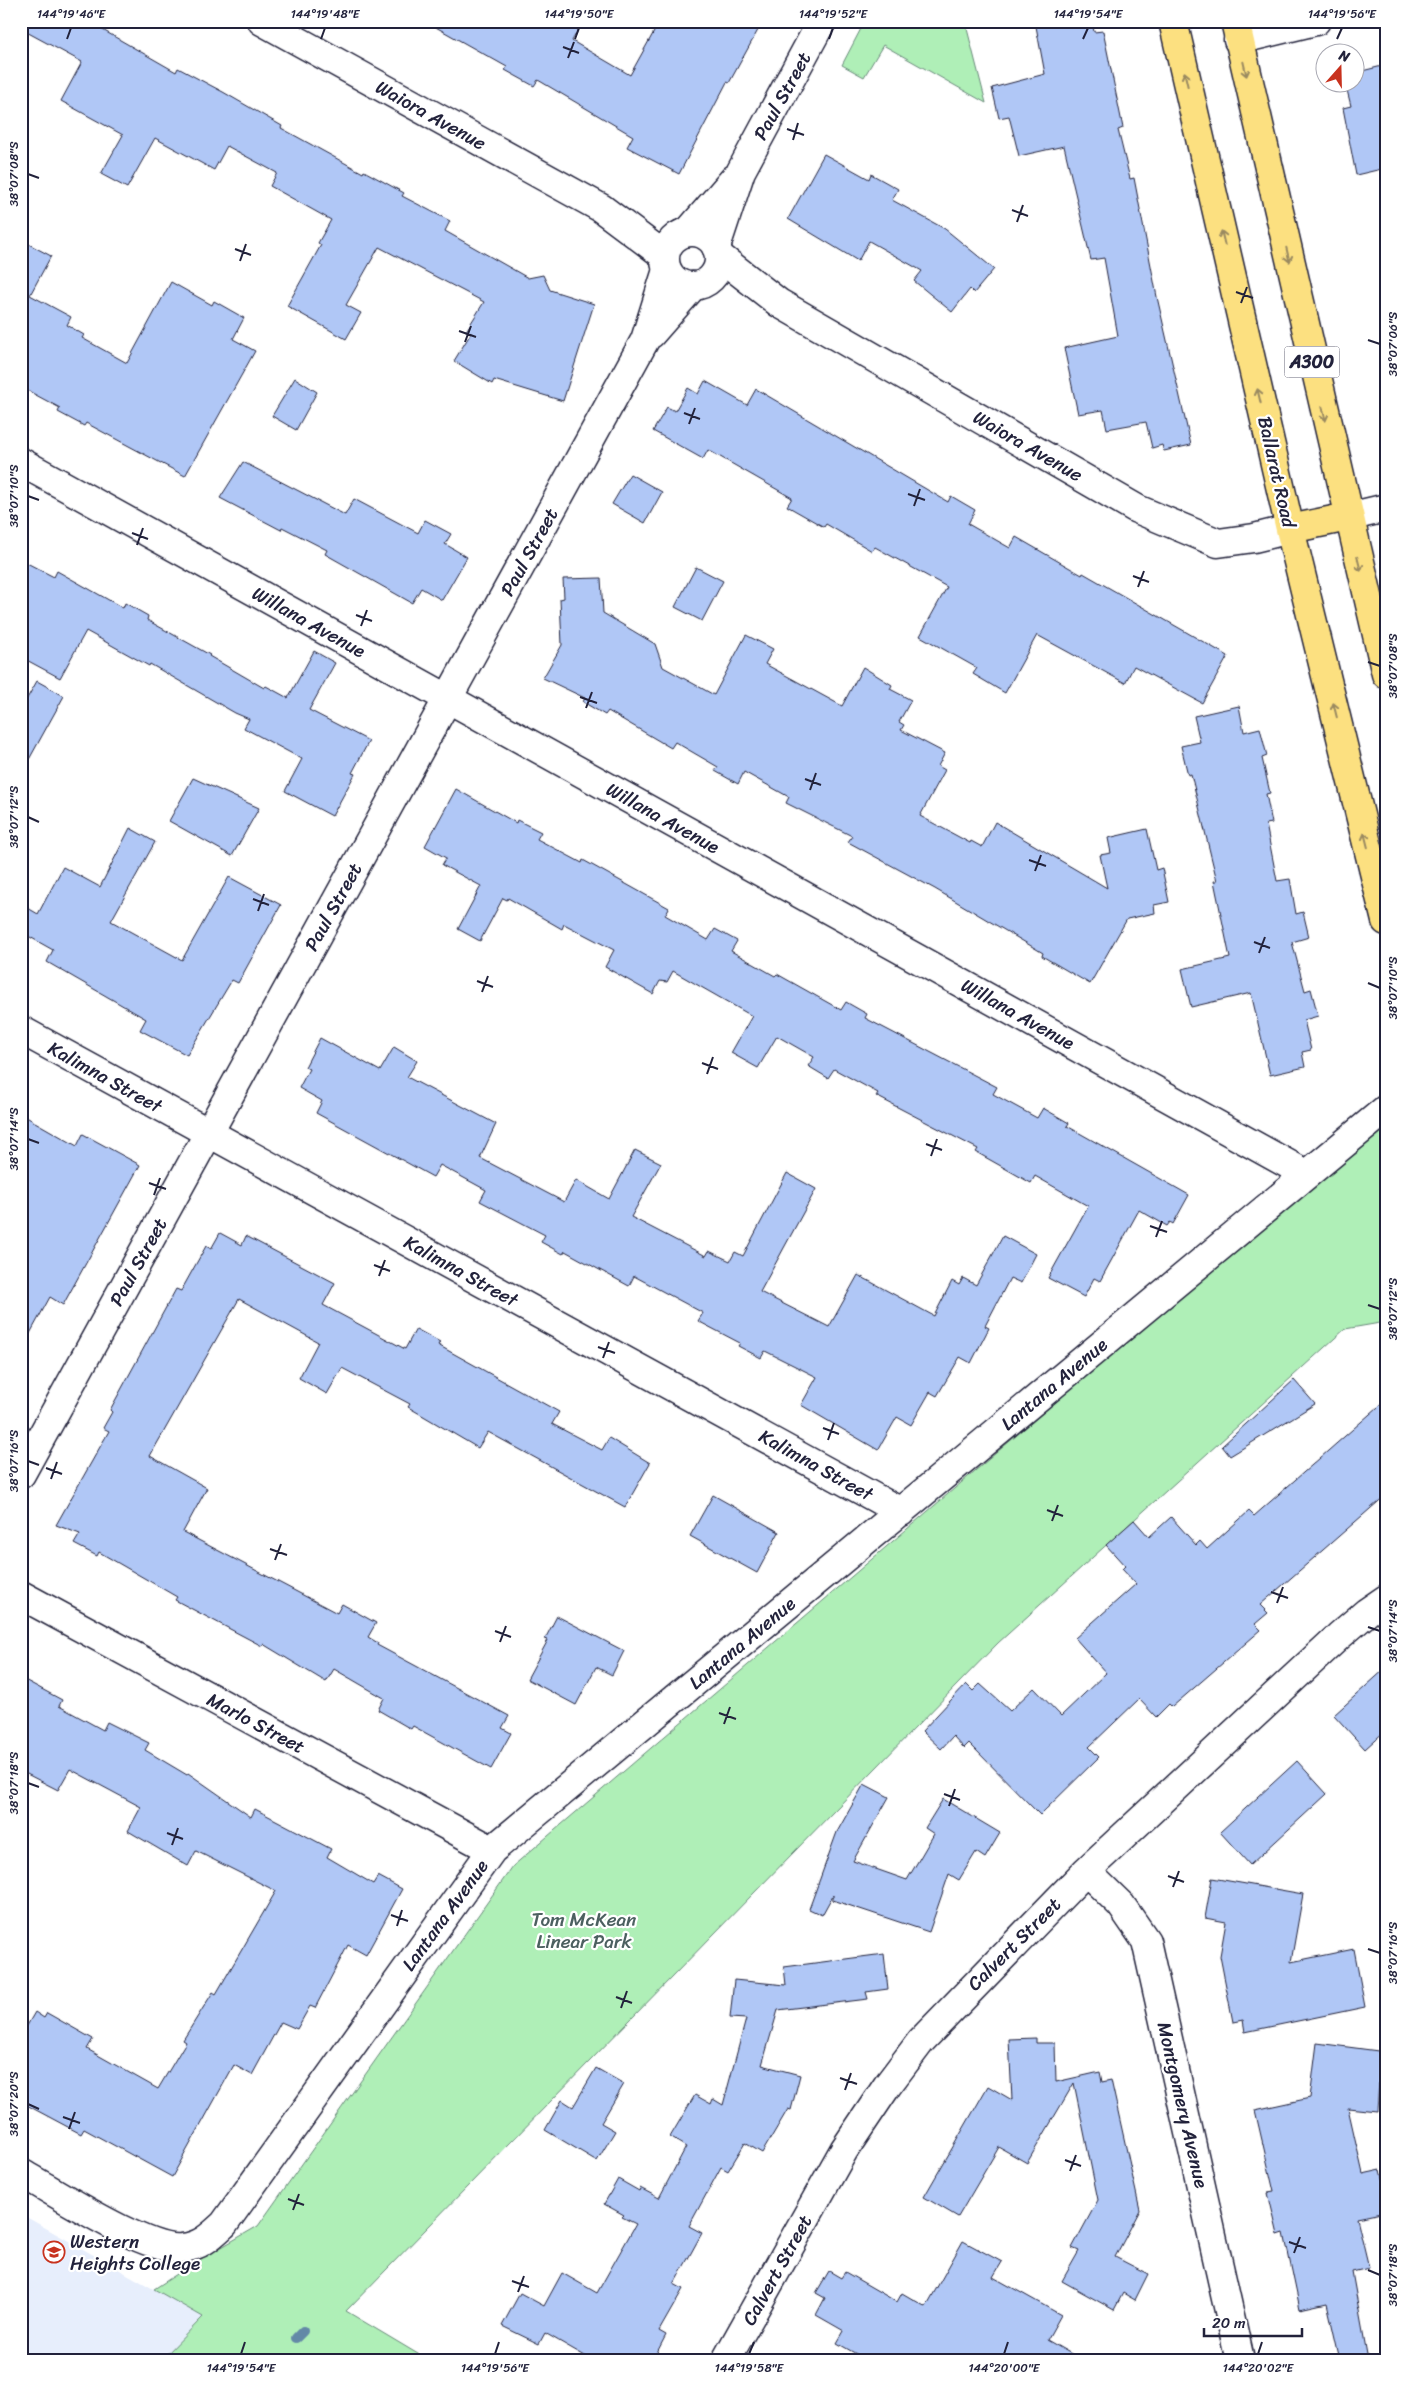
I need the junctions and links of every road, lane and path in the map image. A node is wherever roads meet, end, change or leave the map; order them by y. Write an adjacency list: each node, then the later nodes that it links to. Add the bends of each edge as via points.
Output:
1 (262, 21): 7 (street, Waiora Avenue)
2 (822, 21): 6 (street, Paul Street)
3 (1173, 21): 15 (highway, Ballarat Road, one-way to 3)
4 (1316, 21): 5 (street)
5 (1237, 30): 14 (highway, A300, one-way to 14)
6 (741, 171): 7 (street, Paul Street); 8 (street, Paul Street)
7 (674, 249): 8 (street, via 704,236); 9 (street, via 677,282); 11 (street, Paul Street)
8 (718, 252): 9 (street, via 716,272); 10 (street, Waiora Avenue)
9 (699, 285): 10 (street, Waiora Avenue); 11 (street, Paul Street)
10 (779, 303): 15 (street, Waiora Avenue, via 1137,509 1218,543)
11 (645, 340): 17 (street, Paul Street)
12 (21, 462): 17 (street, Willana Avenue)
13 (1386, 508): 14 (street)
14 (1348, 517): 15 (highway); 16 (highway, A300, one-way to 16)
15 (1290, 529): 18 (highway, Ballarat Road, one-way to 15)
16 (1386, 674)
17 (448, 699): 21 (street, Paul Street); 22 (street, Willana Avenue)
18 (1386, 921)
19 (21, 1030): 21 (street, Kalimna Street)
20 (1386, 1109): 22 (street, Lantana Avenue)
21 (208, 1133): 23 (street, Paul Street); 24 (street, Kalimna Street)
22 (1306, 1174): 24 (street, Lantana Avenue)
23 (21, 1474)
24 (901, 1512): 27 (street, Lantana Avenue)
25 (21, 1595): 27 (street, Marlo Street)
26 (1386, 1599): 28 (street, Calvert Street, via 1339,1636)
27 (492, 1850): 29 (street, Lantana Avenue, via 224,2224 203,2243 181,2249 136,2238)
28 (1086, 1871): 30 (street, Calvert Street, via 921,2041 886,2086 844,2150); 31 (street, Montgomery Avenue, via 1122,1905 1146,1942)
29 (21, 2173)
30 (727, 2360)
31 (1240, 2360)

